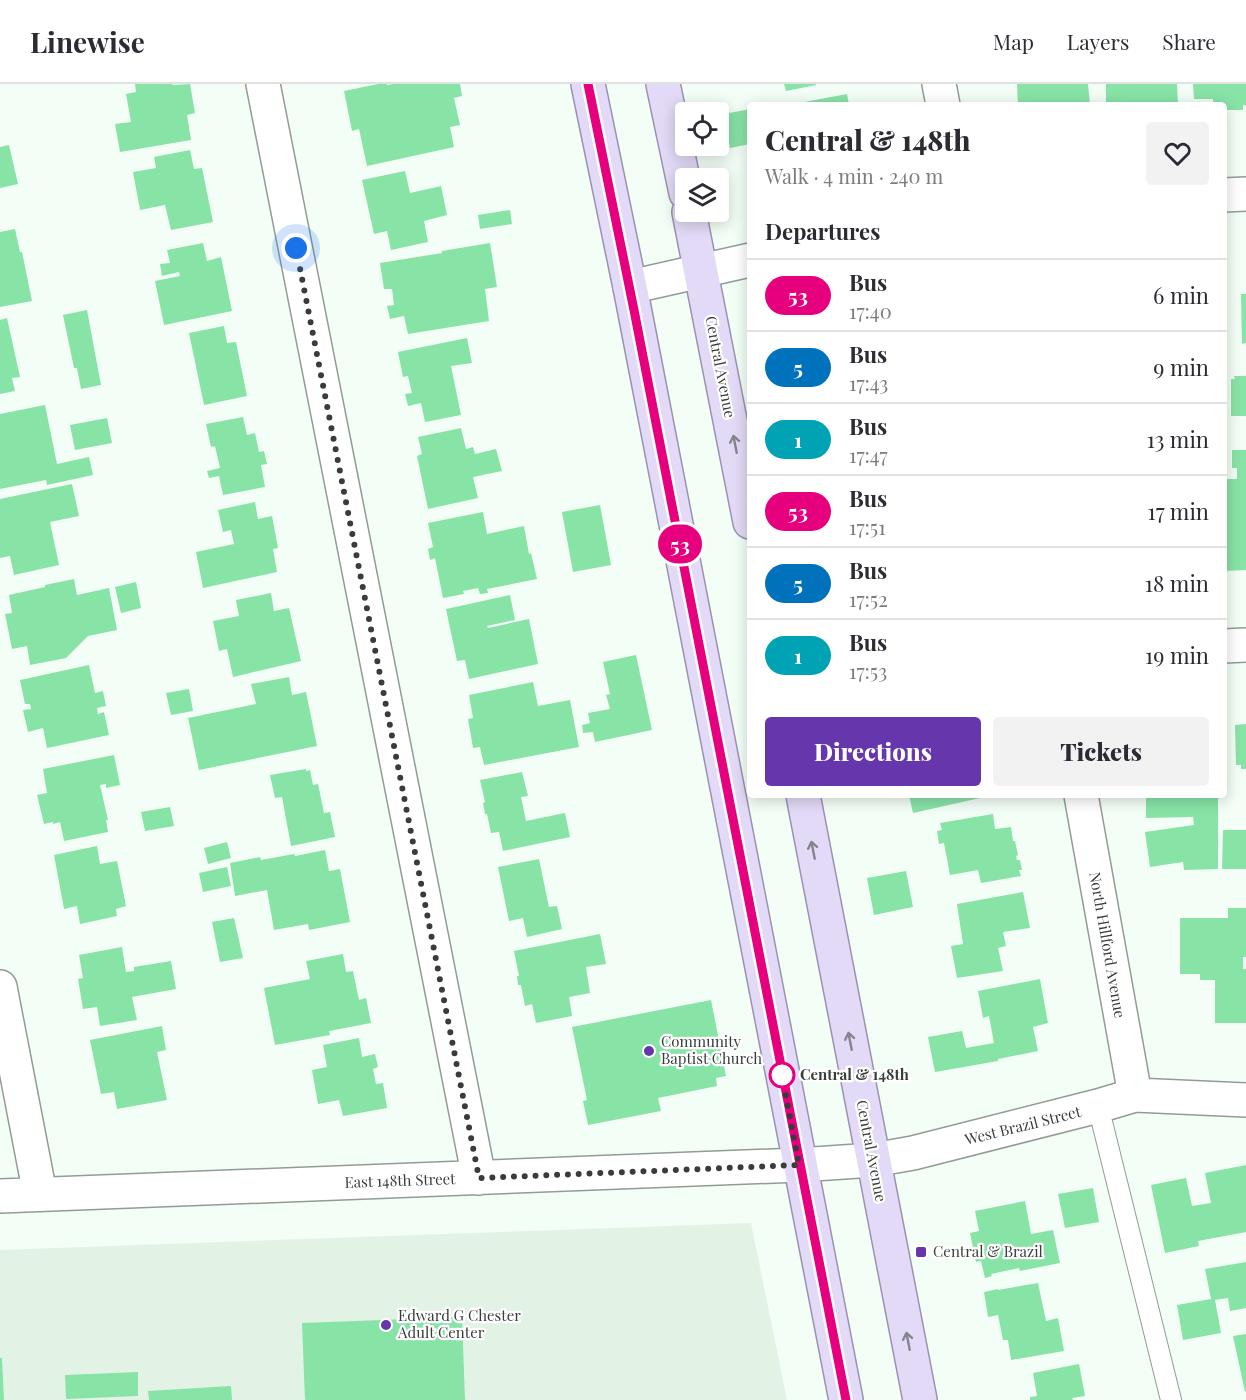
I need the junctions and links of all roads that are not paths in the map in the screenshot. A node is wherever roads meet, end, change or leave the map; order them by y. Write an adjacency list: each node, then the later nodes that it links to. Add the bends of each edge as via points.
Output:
1 (263, 84): 24 (street)
2 (588, 84): 12 (main road)
3 (663, 84): 6 (main road)
4 (939, 84): 5 (street)
5 (942, 102)
6 (681, 168)
7 (1246, 194): 8 (street)
8 (1227, 195)
9 (691, 222): 11 (main road, Central Avenue)
10 (747, 261): 11 (street)
11 (701, 270): 12 (street); 13 (main road, Central Avenue, one-way to 11)
12 (630, 287): 23 (main road)
13 (747, 507)
14 (1227, 645): 15 (street)
15 (1246, 645)
16 (804, 798): 22 (main road, Central Avenue, one-way to 16)
17 (1081, 798): 19 (street, North Hillford Avenue)
18 (0, 987): 25 (street)
19 (1135, 1095): 20 (street, West Brazil Street); 21 (street, West Brazil Street)
20 (1246, 1100)
21 (1098, 1106): 22 (street, West Brazil Street); 29 (lane)
22 (873, 1160): 23 (street, West Brazil Street); 28 (main road, Central Avenue, one-way to 22)
23 (799, 1165): 24 (street, East 148th Street); 27 (main road)
24 (479, 1178): 25 (street, East 148th Street)
25 (40, 1194): 26 (street, East 148th Street)
26 (0, 1196)
27 (846, 1400)
28 (920, 1400)
29 (1171, 1400)

